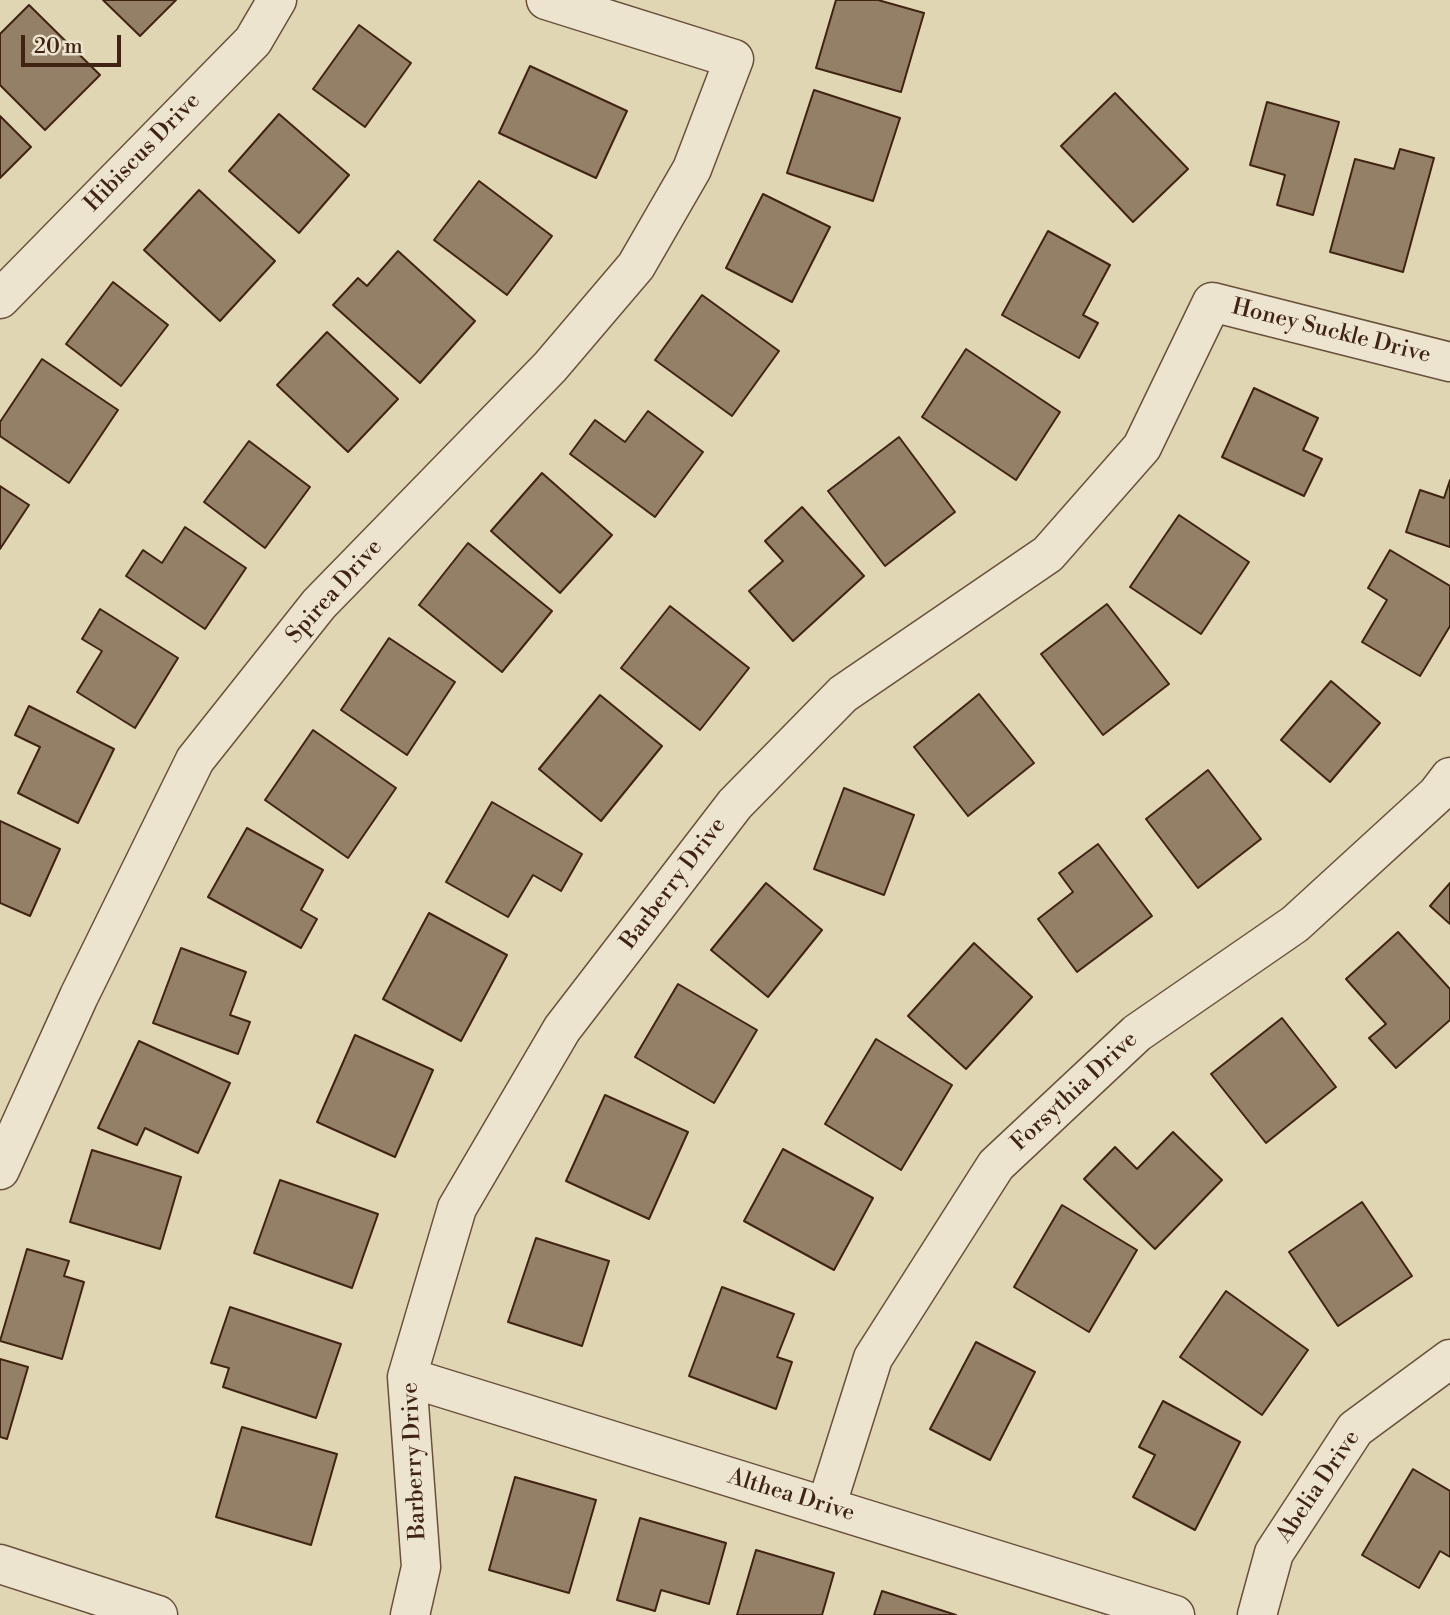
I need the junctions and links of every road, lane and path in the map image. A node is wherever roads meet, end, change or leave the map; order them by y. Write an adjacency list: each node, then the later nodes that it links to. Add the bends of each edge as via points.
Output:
1 (277, 0): 3 (street, Hibiscus Drive, via 253,41)
2 (546, 0): 7 (street, Spirea Drive, via 734,59 692,169 636,265 550,367 319,604 195,760 79,996)
3 (0, 299)
4 (1212, 302): 5 (street, Honey Suckle Drive); 9 (street, Barberry Drive, via 1142,447 1048,554 843,694 735,804 562,1030 457,1208)
5 (1450, 362)
6 (1450, 777): 10 (street, Forsythia Drive, via 1295,924 1137,1033 996,1166 873,1358)
7 (0, 1171)
8 (1450, 1359): 15 (street, Abelia Drive, via 1355,1429 1274,1553)
9 (407, 1377): 10 (street, Althea Drive); 13 (street, Barberry Drive, via 421,1567)
10 (826, 1507): 14 (street, Althea Drive)
11 (0, 1564): 12 (street)
12 (158, 1615)
13 (410, 1615)
14 (1175, 1615)
15 (1257, 1615)

